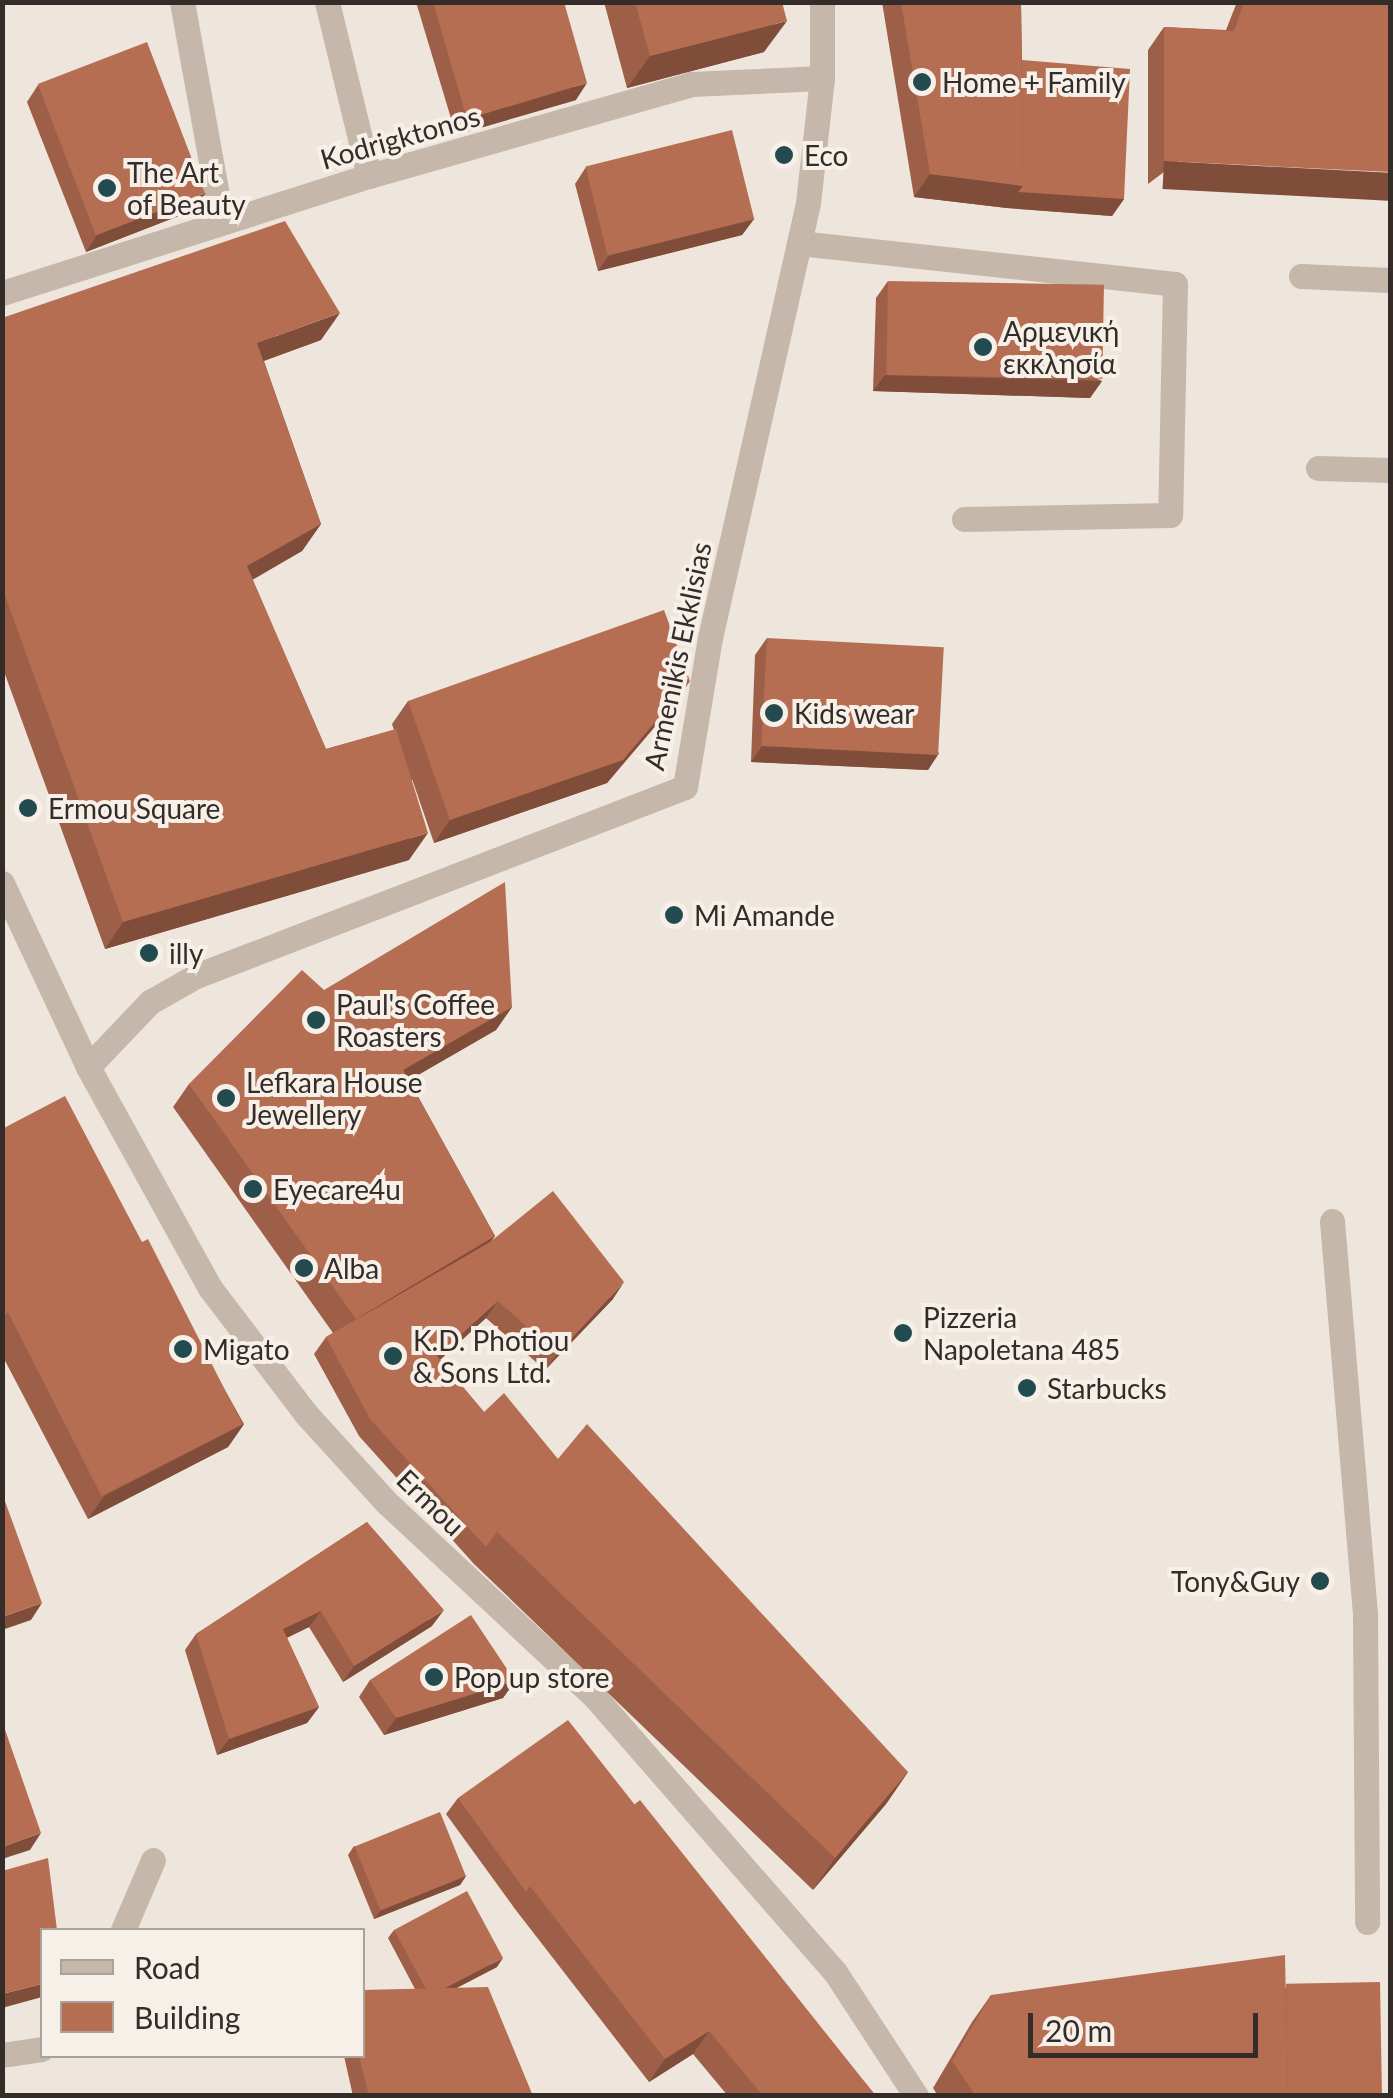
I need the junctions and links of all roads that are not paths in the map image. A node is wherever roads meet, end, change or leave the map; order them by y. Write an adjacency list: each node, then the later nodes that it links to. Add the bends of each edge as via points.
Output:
1 (182, 2): 6 (street)
2 (327, 2): 5 (street)
3 (822, 2): 4 (street, Armenikis Ekklisias)
4 (822, 78): 5 (street, Kodrigktonos, via 690,84); 7 (street, Armenikis Ekklisias)
5 (369, 176): 6 (street, Kodrigktonos)
6 (222, 222): 10 (street, Kodrigktonos)
7 (799, 243): 13 (street, via 1176,284 1170,516); 15 (street, Armenikis Ekklisias, via 710,638 685,787 196,976 150,1002)
8 (1301, 276): 9 (street)
9 (1390, 280)
10 (2, 293)
11 (1318, 468): 12 (street)
12 (1390, 470)
13 (964, 519)
14 (2, 883): 15 (street, Ermou)
15 (88, 1067): 22 (street, Ermou, via 210,1288 306,1414 386,1502 595,1696 835,1972)
16 (1332, 1220): 18 (street, via 1365,1616)
17 (153, 1860): 19 (street)
18 (1367, 1922)
19 (124, 1928)
20 (40, 2049): 21 (street)
21 (2, 2055)
22 (916, 2096)

